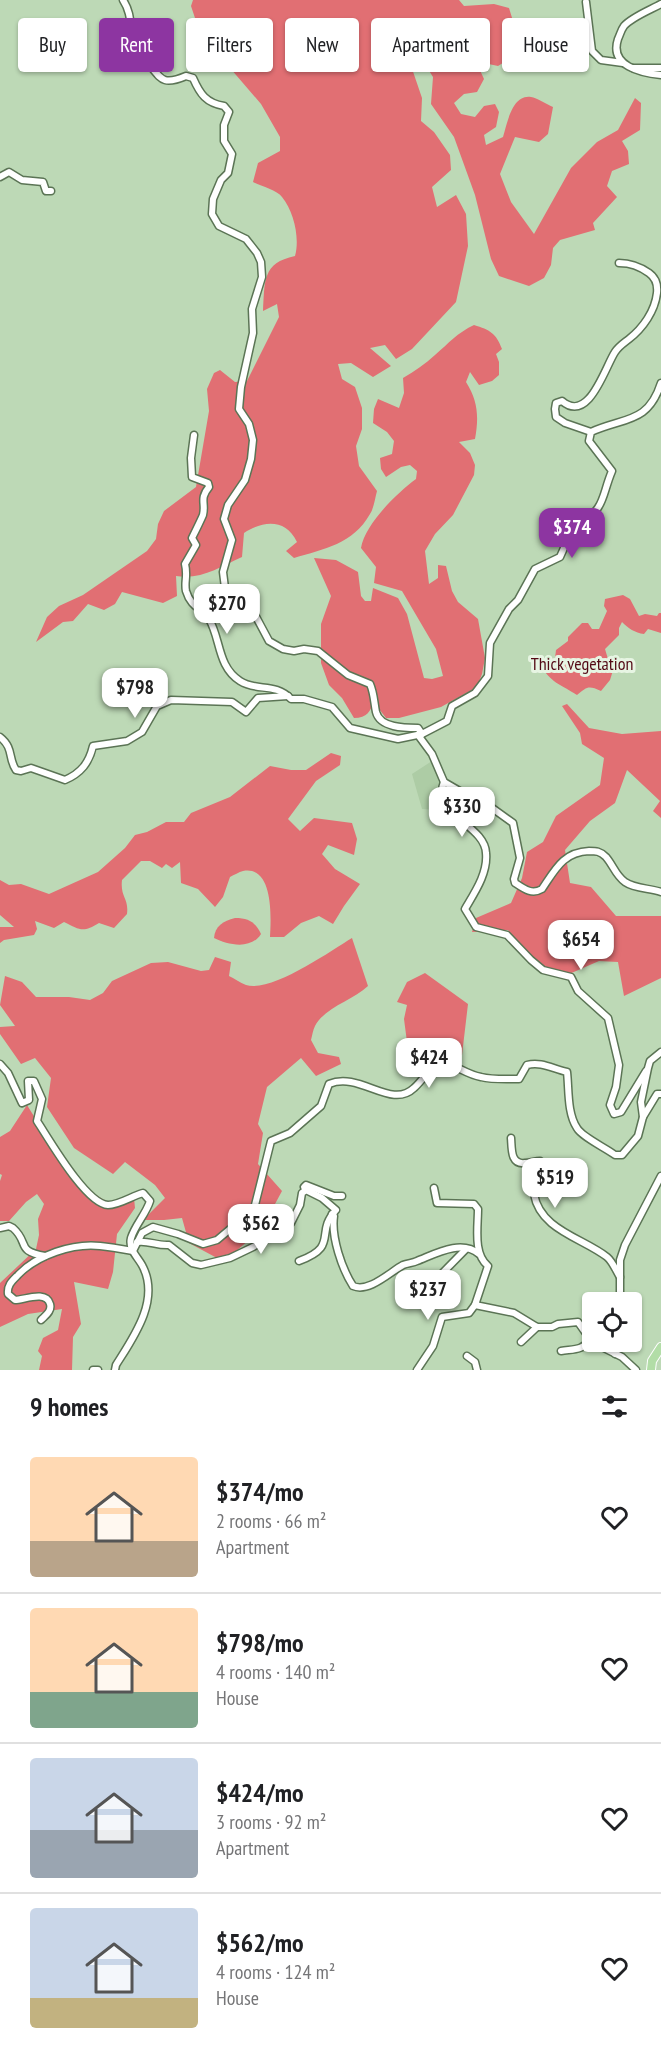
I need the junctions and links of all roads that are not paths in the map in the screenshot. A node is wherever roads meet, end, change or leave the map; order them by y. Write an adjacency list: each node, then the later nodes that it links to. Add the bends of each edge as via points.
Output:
1 (123, 0): 15 (street, via 131,19 134,45 163,81 193,78 204,97 229,112 224,141 232,154 228,173 213,199 212,214 219,226 246,239 261,262 262,278 252,309 253,333 239,409 253,440 251,459 245,480 228,505 224,519 232,540 223,572 225,588 254,613 269,641 283,649 318,651 348,675 370,684 376,715 383,722 418,728)
2 (586, 2): 4 (street, via 592,51 601,60)
3 (661, 4): 4 (street, via 623,28 616,45)
4 (623, 63): 5 (street)
5 (629, 68): 6 (street); 7 (street)
6 (661, 68)
7 (661, 75)
8 (0, 177): 9 (street, via 9,172 22,180 43,182 46,191)
9 (51, 190)
10 (619, 263): 12 (street, via 637,265 654,277 657,296 654,309 615,352 593,394 577,405 556,403 556,417)
11 (661, 383): 12 (street, via 654,402 631,420)
12 (591, 432): 15 (street, via 589,441 612,471 596,512 578,524 563,526 564,548 560,557 535,569 490,643 488,676 475,693 452,706 447,721)
13 (194, 435): 14 (street, via 192,477 209,487 202,503 204,512 192,538 196,545 185,564 187,593 195,608 208,617 229,670 240,681 279,689)
14 (288, 696): 15 (street, via 332,707 350,728 398,739); 16 (street, via 258,698 246,712 232,702 171,700 157,706 142,732 127,741 93,746 86,766 65,780 31,768 16,770 10,748)
15 (422, 734): 17 (street)
16 (0, 737)
17 (444, 782): 18 (street, via 482,800 513,823 520,858 514,879 524,889 542,890 560,862 570,855 598,851 626,882); 21 (street, via 441,798 475,834 487,855 480,882 465,909 476,927 507,935 543,970 571,977 578,992 608,1018 619,1065 610,1105 614,1114 621,1112)
18 (661, 892)
19 (661, 1053): 21 (street, via 653,1057)
20 (0, 1064): 33 (street, via 22,1102 29,1100 28,1081 34,1081 42,1099 37,1121 66,1167 96,1202 108,1205 143,1193 150,1201 131,1239)
21 (648, 1068): 23 (street, via 641,1102)
22 (661, 1094): 23 (street, via 657,1094)
23 (643, 1117): 31 (street, via 638,1136 622,1155 615,1155 577,1130 567,1072 537,1062 528,1065 519,1079 481,1077 446,1062 436,1063 414,1089 402,1095 340,1079 329,1084 321,1106 290,1133 271,1141 255,1209 217,1240 203,1244 153,1227 142,1233)
24 (511, 1138): 37 (street, via 517,1162 540,1161 534,1193 546,1217 571,1237 609,1258)
25 (661, 1176): 37 (street, via 625,1245)
26 (434, 1188): 34 (street, via 437,1203 477,1206)
27 (306, 1190): 28 (street, via 306,1185); 29 (street, via 336,1210); 31 (street, via 291,1223 219,1262 192,1263 169,1245)
28 (342, 1196)
29 (332, 1214): 32 (street, via 342,1265 357,1288 441,1250); 36 (street, via 325,1242)
30 (0, 1228): 35 (street, via 13,1228 28,1252)
31 (137, 1242): 33 (street)
32 (466, 1249): 34 (street); 39 (street)
33 (133, 1251): 35 (street, via 98,1245); 53 (street, via 144,1268 149,1291 136,1335)
34 (479, 1254): 40 (street, via 488,1266)
35 (45, 1256): 41 (street, via 22,1270 7,1291 15,1300 46,1298 50,1310)
36 (299, 1261)
37 (620, 1277): 38 (street)
38 (620, 1292)
39 (417, 1299)
40 (475, 1305): 42 (street, via 514,1312); 54 (street, via 469,1313 442,1317 433,1346)
41 (41, 1320)
42 (537, 1327): 43 (street, via 578,1322); 44 (street)
43 (582, 1329)
44 (521, 1342)
45 (582, 1347): 47 (street)
46 (660, 1350): 57 (main road)
47 (561, 1351)
48 (611, 1352): 49 (street)
49 (615, 1354): 56 (street)
50 (467, 1356): 55 (street, via 475,1362)
51 (93, 1370): 52 (street)
52 (98, 1370)
53 (115, 1370)
54 (417, 1370)
55 (477, 1370)
56 (636, 1370)
57 (651, 1370)

